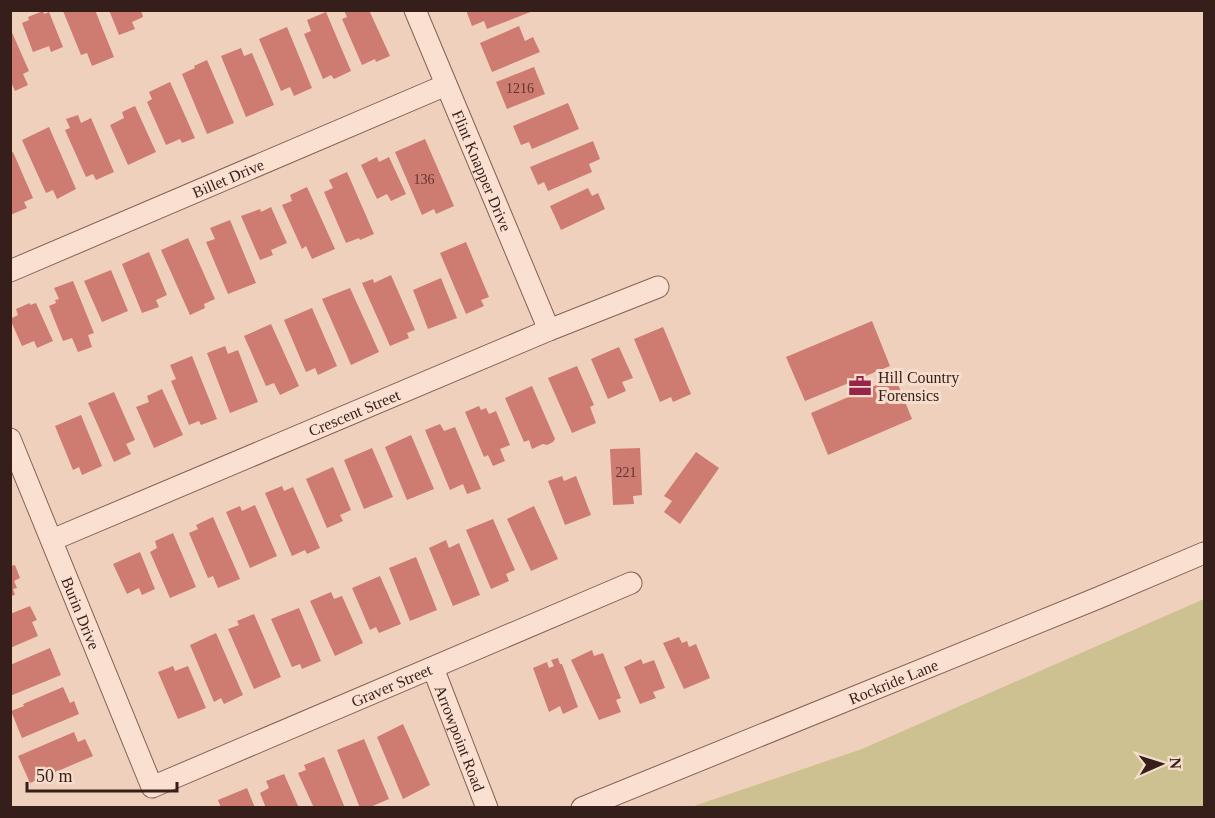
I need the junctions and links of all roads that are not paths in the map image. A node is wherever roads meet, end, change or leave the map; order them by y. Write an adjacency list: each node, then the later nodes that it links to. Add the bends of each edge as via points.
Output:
1 (415, 10): 2 (street, Flint Knapper Drive)
2 (446, 85): 3 (street, Billet Drive); 5 (street, Flint Knapper Drive)
3 (10, 271)
4 (658, 287): 5 (street, Crescent Street)
5 (549, 330): 7 (street, Crescent Street)
6 (10, 439): 7 (street, Burin Drive)
7 (52, 540): 11 (street, Burin Drive)
8 (1204, 553): 13 (street, Rockride Lane)
9 (631, 584): 10 (street, Graver Street)
10 (433, 668): 11 (street, Graver Street); 12 (street, Arrowpoint Road)
11 (152, 787)
12 (487, 807)
13 (582, 807)

